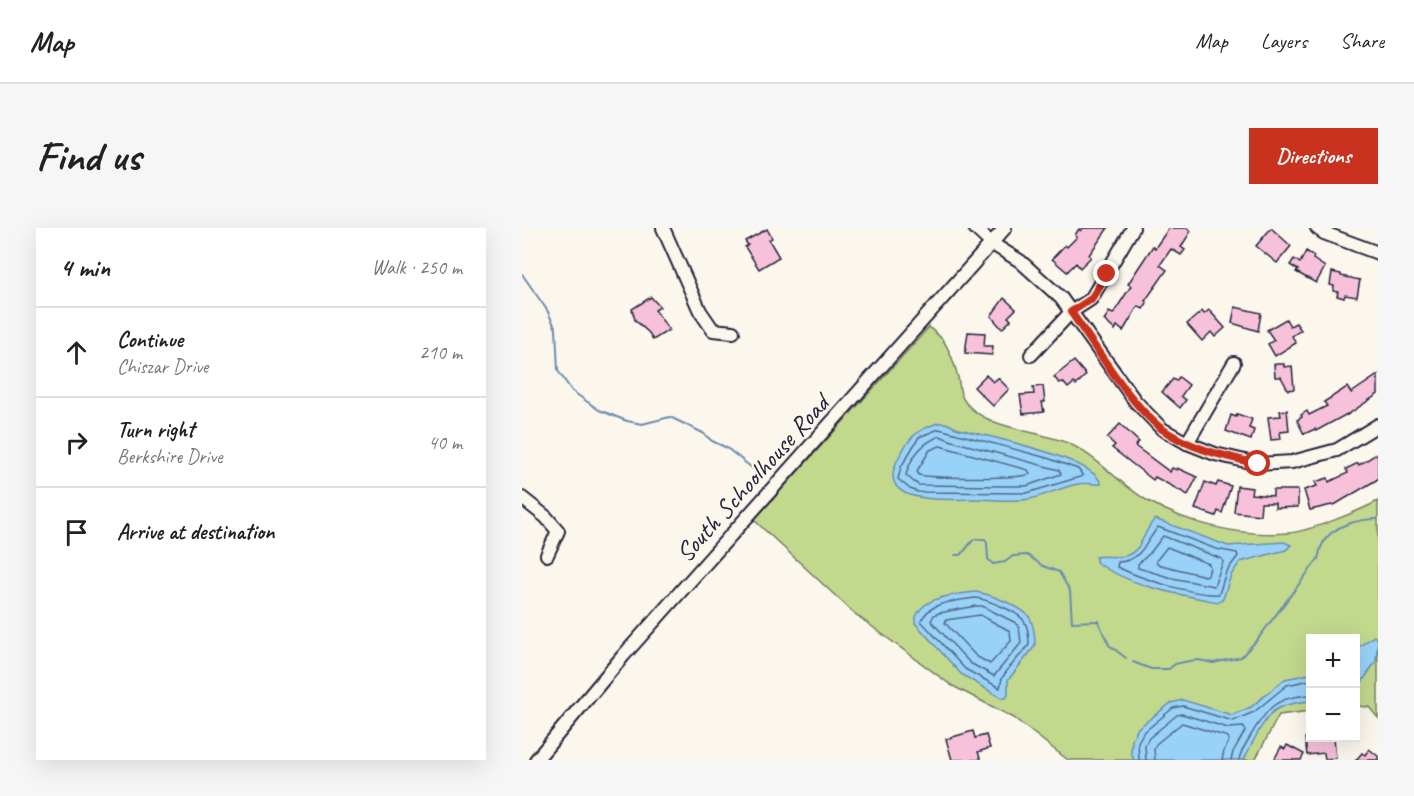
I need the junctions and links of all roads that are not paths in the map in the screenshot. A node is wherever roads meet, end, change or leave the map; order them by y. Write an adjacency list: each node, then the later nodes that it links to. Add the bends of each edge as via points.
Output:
1 (663, 228): 9 (street, via 700,311 713,330)
2 (975, 228): 6 (street)
3 (1005, 228): 6 (street, South Schoolhouse Road)
4 (1133, 228): 8 (street, via 1091,299)
5 (1317, 228): 7 (street)
6 (991, 243): 8 (street, via 1020,261); 16 (street, South Schoolhouse Road, via 623,656)
7 (1378, 254)
8 (1071, 312): 10 (street); 13 (street, via 1135,401 1162,429)
9 (733, 332)
10 (1031, 355)
11 (1234, 363): 13 (street)
12 (1378, 425): 13 (street, via 1337,450 1292,462 1258,464)
13 (1187, 443)
14 (522, 498): 15 (street, via 558,531)
15 (547, 555)
16 (536, 760)

